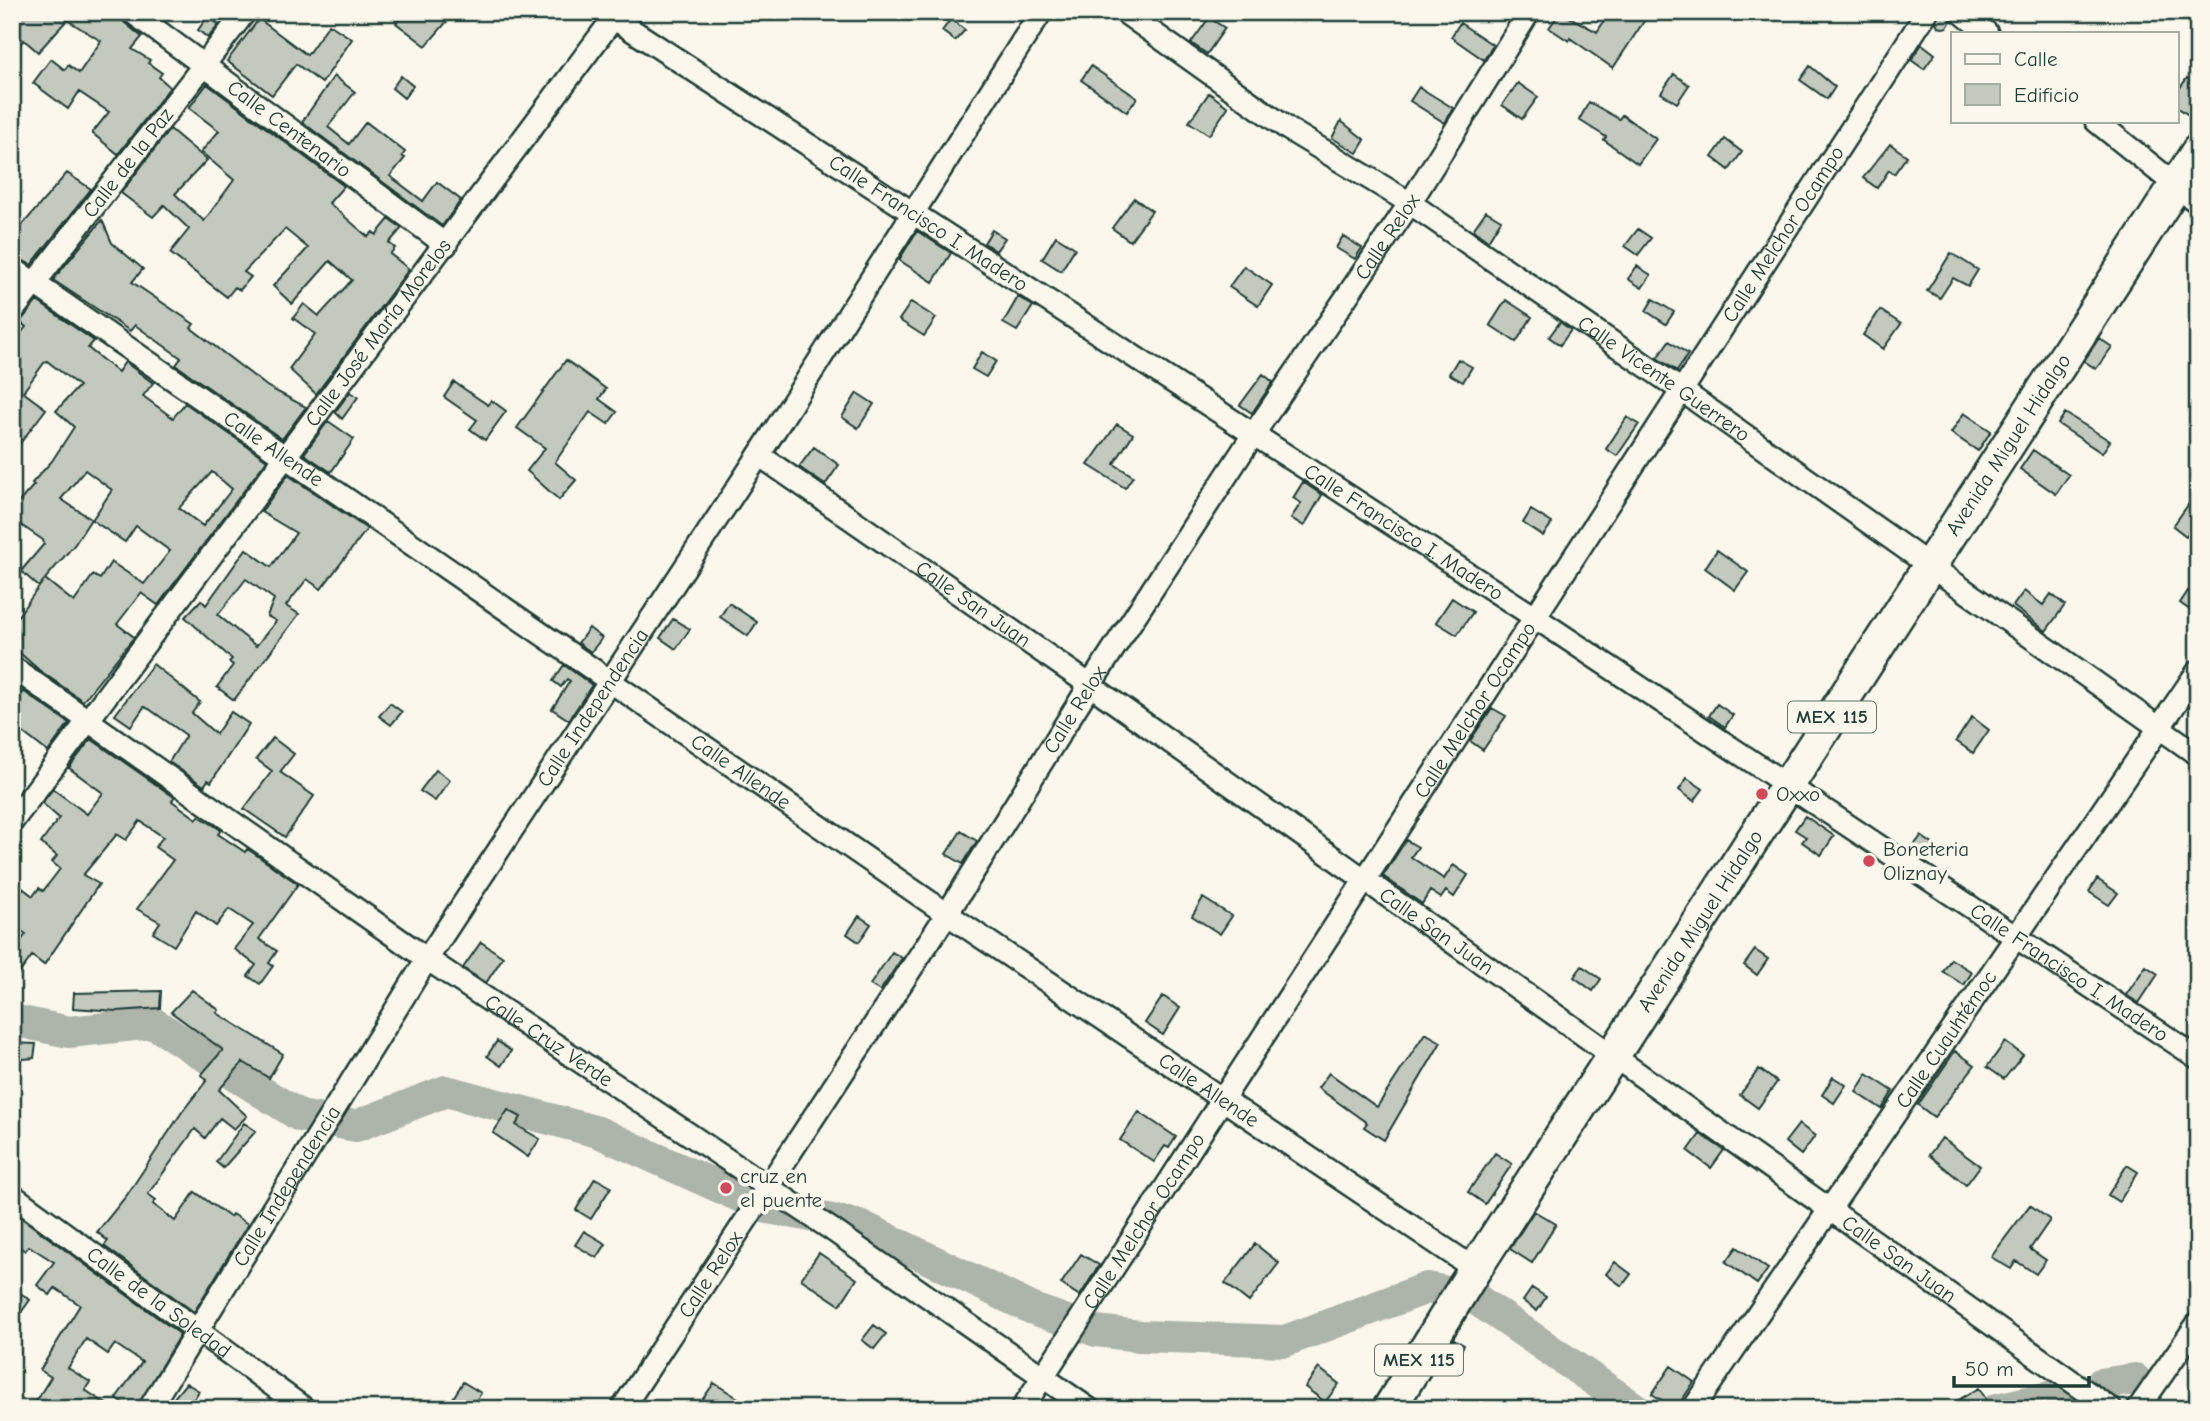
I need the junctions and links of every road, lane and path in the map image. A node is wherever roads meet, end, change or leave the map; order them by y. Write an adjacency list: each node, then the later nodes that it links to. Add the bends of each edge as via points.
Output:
1 (132, 12): 10 (street, Calle Centenario)
2 (245, 12): 10 (street, Calle de la Paz)
3 (1041, 12): 15 (street, Calle Independencia)
4 (1124, 12): 14 (street, Calle Vicente Guerrero, via 1288,129)
5 (1529, 12): 14 (street, Calle Relox)
6 (1927, 12): 20 (street, Calle Melchor Ocampo)
7 (1961, 12): 9 (street)
8 (611, 14): 15 (street, Calle Francisco I. Madero); 16 (street, Calle José María Morelos)
9 (1986, 32)
10 (205, 64): 16 (street, Calle Centenario); 18 (street, Calle de la Paz)
11 (2097, 122): 13 (street)
12 (2198, 151): 13 (main road, Avenida Miguel Hidalgo / MEX 115)
13 (2187, 194): 24 (main road, Avenida Miguel Hidalgo / MEX 115)
14 (1409, 203): 20 (street, Calle Vicente Guerrero); 21 (street, Calle Relox)
15 (911, 213): 21 (street, Calle Francisco I. Madero); 22 (street, Calle Independencia)
16 (446, 246): 23 (street, Calle José María Morelos)
17 (12, 268): 18 (street, Calle Allende)
18 (34, 284): 19 (street, Calle de la Paz); 23 (street, Calle Allende)
19 (12, 312)
20 (1681, 390): 24 (street, Calle Vicente Guerrero); 25 (street, Calle Melchor Ocampo)
21 (1253, 435): 25 (street, Calle Francisco I. Madero); 29 (street, Calle Relox)
22 (760, 455): 28 (street, Calle Independencia); 29 (street, Calle San Juan)
23 (286, 457): 28 (street, Calle Allende); 30 (street, Calle José María Morelos)
24 (1930, 565): 31 (street, Calle Vicente Guerrero); 33 (main road, Avenida Miguel Hidalgo / MEX 115)
25 (1533, 616): 33 (street, Calle Francisco I. Madero); 35 (street, Calle Melchor Ocampo)
26 (12, 667): 30 (street, Calle Cruz Verde)
27 (2198, 671): 31 (street, Calle Cuauhtémoc)
28 (611, 679): 36 (street, Calle Allende); 38 (street, Calle Independencia)
29 (1090, 685): 35 (street, Calle San Juan); 36 (street, Calle Relox)
30 (89, 720): 34 (street, Calle José María Morelos); 38 (street, Calle Cruz Verde)
31 (2159, 728): 32 (street, Calle Vicente Guerrero); 37 (street, Calle Cuauhtémoc)
32 (2198, 755)
33 (1789, 784): 37 (street, Calle Francisco I. Madero); 39 (main road, Avenida Miguel Hidalgo / MEX 115)
34 (12, 822)
35 (1362, 879): 39 (street, Calle San Juan); 41 (street, Calle Melchor Ocampo)
36 (947, 914): 41 (street, Calle Allende); 42 (street, Calle Relox)
37 (2017, 938): 40 (street, Calle Francisco I. Madero); 44 (street, Calle Cuauhtémoc)
38 (427, 959): 42 (street, Calle Cruz Verde); 47 (street, Calle Independencia)
39 (1612, 1058): 44 (street, Calle San Juan); 45 (main road, Avenida Miguel Hidalgo / MEX 115)
40 (2198, 1058)
41 (1221, 1100): 45 (street, Calle Allende); 48 (street, Calle Melchor Ocampo)
42 (763, 1194): 48 (street, Calle Cruz Verde, via 788,1200); 51 (street, Calle Relox)
43 (12, 1195): 47 (street, Calle de la Soledad)
44 (1829, 1207): 55 (street, Calle Cuauhtémoc); 56 (street, Calle San Juan)
45 (1471, 1276): 54 (main road, Avenida Miguel Hidalgo / MEX 115)
46 (2198, 1323): 57 (street)
47 (199, 1330): 49 (street, Calle Independencia); 50 (street, Calle de la Soledad)
48 (1042, 1376): 52 (street, Calle Melchor Ocampo); 53 (street, Calle Cruz Verde)
49 (149, 1409)
50 (305, 1409)
51 (622, 1409)
52 (1021, 1409)
53 (1088, 1409)
54 (1389, 1409)
55 (1693, 1409)
56 (2111, 1409)
57 (2137, 1409)

